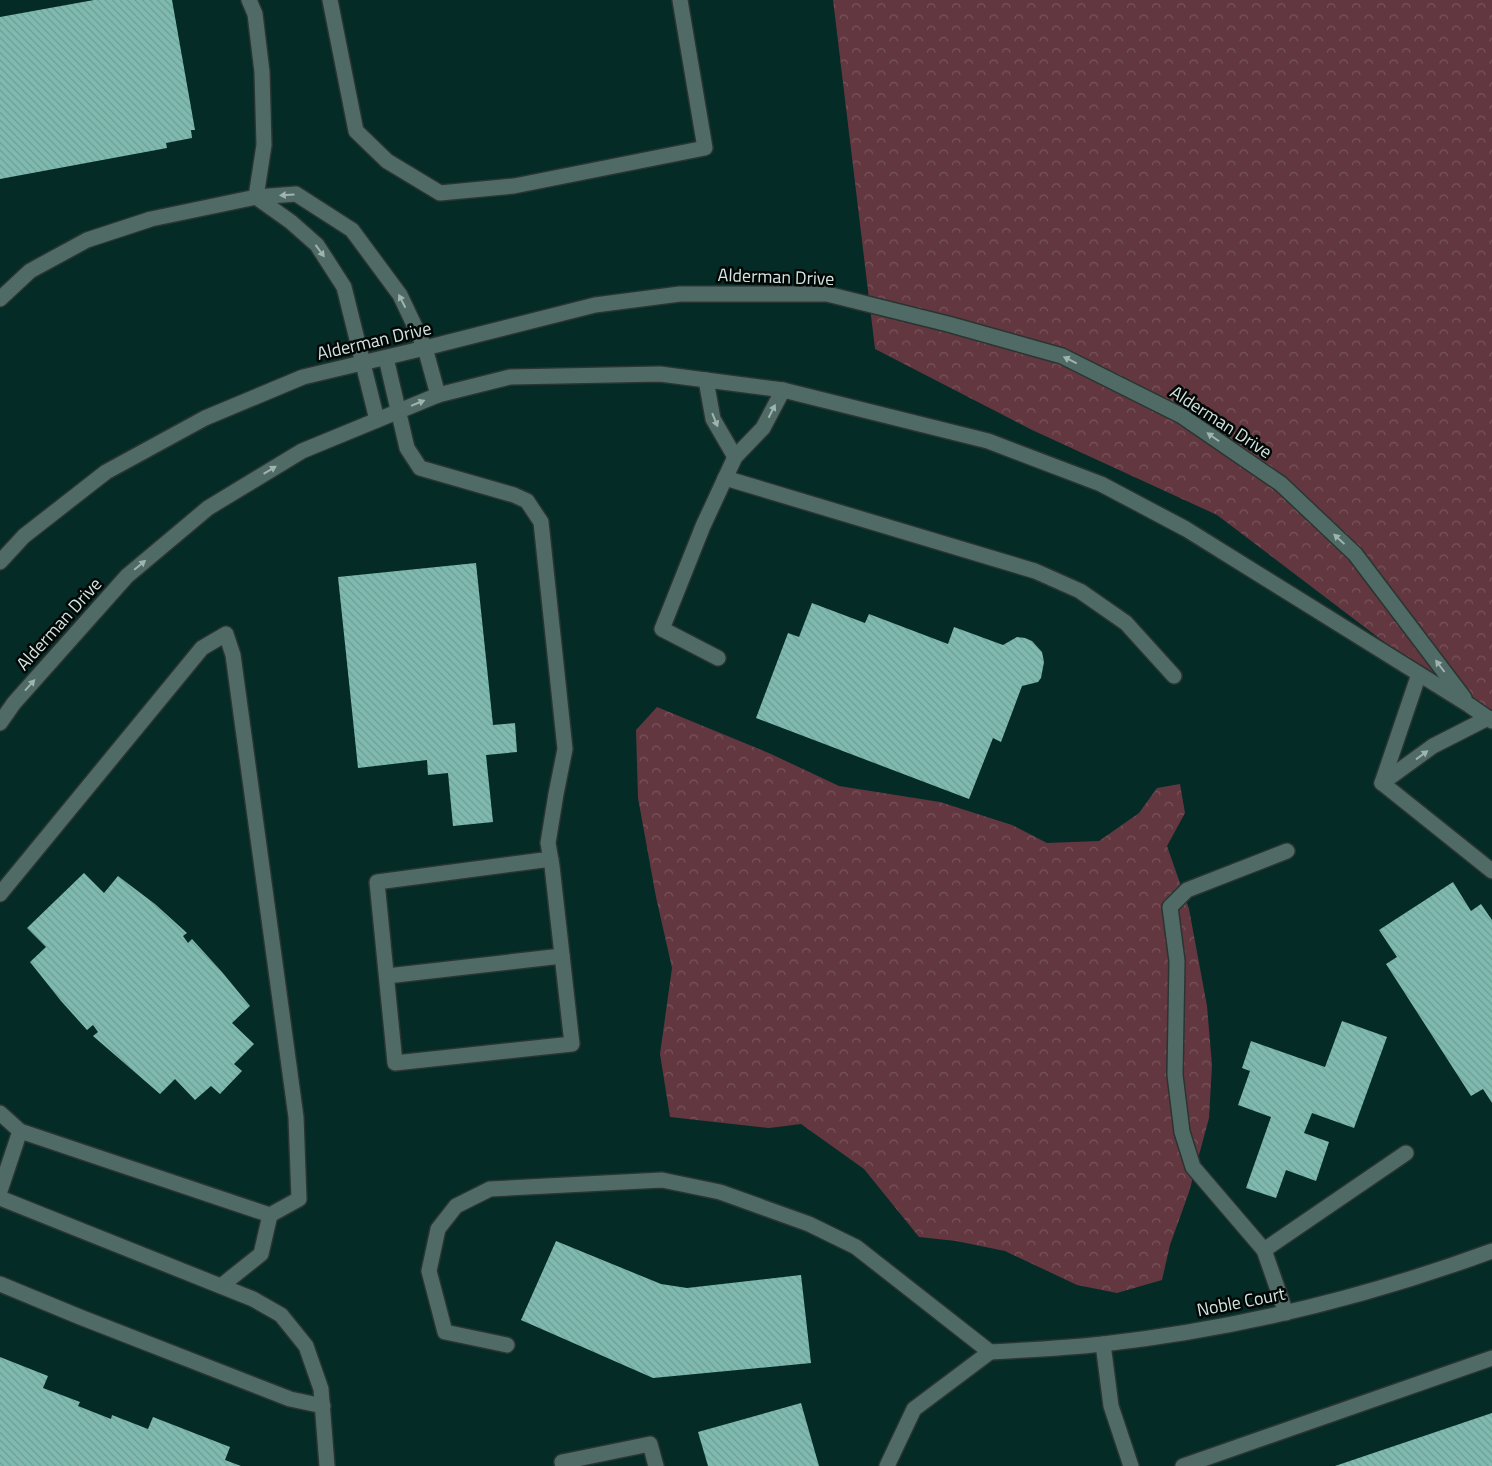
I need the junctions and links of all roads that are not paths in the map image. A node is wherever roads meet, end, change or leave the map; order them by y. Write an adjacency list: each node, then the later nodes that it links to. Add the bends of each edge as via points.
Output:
1 (249, 0): 4 (street, via 255,14 262,72 264,145)
2 (330, 0): 3 (street, via 356,132 387,161 440,193 514,186 705,148)
3 (680, 0)
4 (256, 197): 5 (street, via 151,219 87,240 30,270); 7 (street, one-way to 4, via 400,295 352,230 296,194); 9 (street, one-way to 9, via 317,245 344,286)
5 (6, 288): 6 (street)
6 (0, 300)
7 (425, 348): 8 (street, Alderman Drive); 12 (street); 21 (street, Alderman Drive, one-way to 7, via 1355,554 1282,484 1182,416 1062,356 827,294 680,294 595,305)
8 (386, 358): 9 (street, Alderman Drive); 13 (street)
9 (363, 363): 14 (street); 17 (street, Alderman Drive, via 304,377 205,418 122,463 24,536)
10 (706, 380): 11 (street, Alderman Drive); 12 (street, Alderman Drive, via 660,374 510,377); 15 (street, one-way to 15, via 714,419)
11 (783, 390): 15 (street, one-way to 11, via 763,428); 19 (street, Alderman Drive, via 988,441 1101,484 1186,529)
12 (438, 395): 13 (street, Alderman Drive, one-way to 12)
13 (399, 410): 14 (street, Alderman Drive); 26 (street, via 407,448 420,468 514,495 527,501 541,522 565,749 548,843)
14 (377, 420): 23 (street, Alderman Drive, one-way to 14, via 127,576 208,508 302,451)
15 (735, 457): 16 (street)
16 (726, 478): 18 (street, via 662,629); 20 (street, via 1035,571 1080,592 1126,624)
17 (0, 562)
18 (718, 658)
19 (1419, 674): 21 (street, Alderman Drive); 24 (street)
20 (1174, 676)
21 (1469, 705): 22 (street, Alderman Drive)
22 (1490, 720): 24 (street, one-way to 22, via 1433,746)
23 (0, 723)
24 (1382, 783): 27 (street)
25 (1288, 851): 37 (street, via 1187,890 1170,907 1177,962 1176,1075 1182,1132 1193,1167)
26 (551, 860): 29 (street); 30 (street, via 377,882)
27 (1492, 871)
28 (0, 894): 36 (street, via 202,648 226,634 234,655 296,1117 299,1200)
29 (562, 956): 30 (street); 30 (street, via 572,1044 396,1063)
30 (387, 976)
31 (0, 1114): 32 (street)
32 (20, 1131): 34 (street); 36 (street)
33 (1406, 1153): 37 (street)
34 (0, 1191)
35 (0, 1198): 40 (street)
36 (270, 1215): 40 (street, via 261,1254)
37 (1264, 1250): 41 (street)
38 (1492, 1251): 41 (street, Noble Court, via 1436,1272 1326,1304)
39 (0, 1284): 46 (street, via 290,1399)
40 (221, 1286): 46 (street, via 281,1315 306,1346 321,1389)
41 (1286, 1312): 42 (street, Noble Court, via 1215,1328)
42 (1103, 1344): 44 (street, Noble Court); 51 (street, via 1111,1406)
43 (507, 1345): 44 (street, via 445,1332 429,1272 438,1229 456,1206 490,1190 662,1180 720,1192 809,1224 856,1247)
44 (990, 1352): 50 (street, via 914,1408)
45 (1492, 1358): 52 (street)
46 (322, 1406): 47 (street)
47 (327, 1466)
48 (563, 1466): 49 (street, via 562,1462 650,1444)
49 (656, 1466)
50 (887, 1466)
51 (1131, 1466)
52 (1183, 1466)

